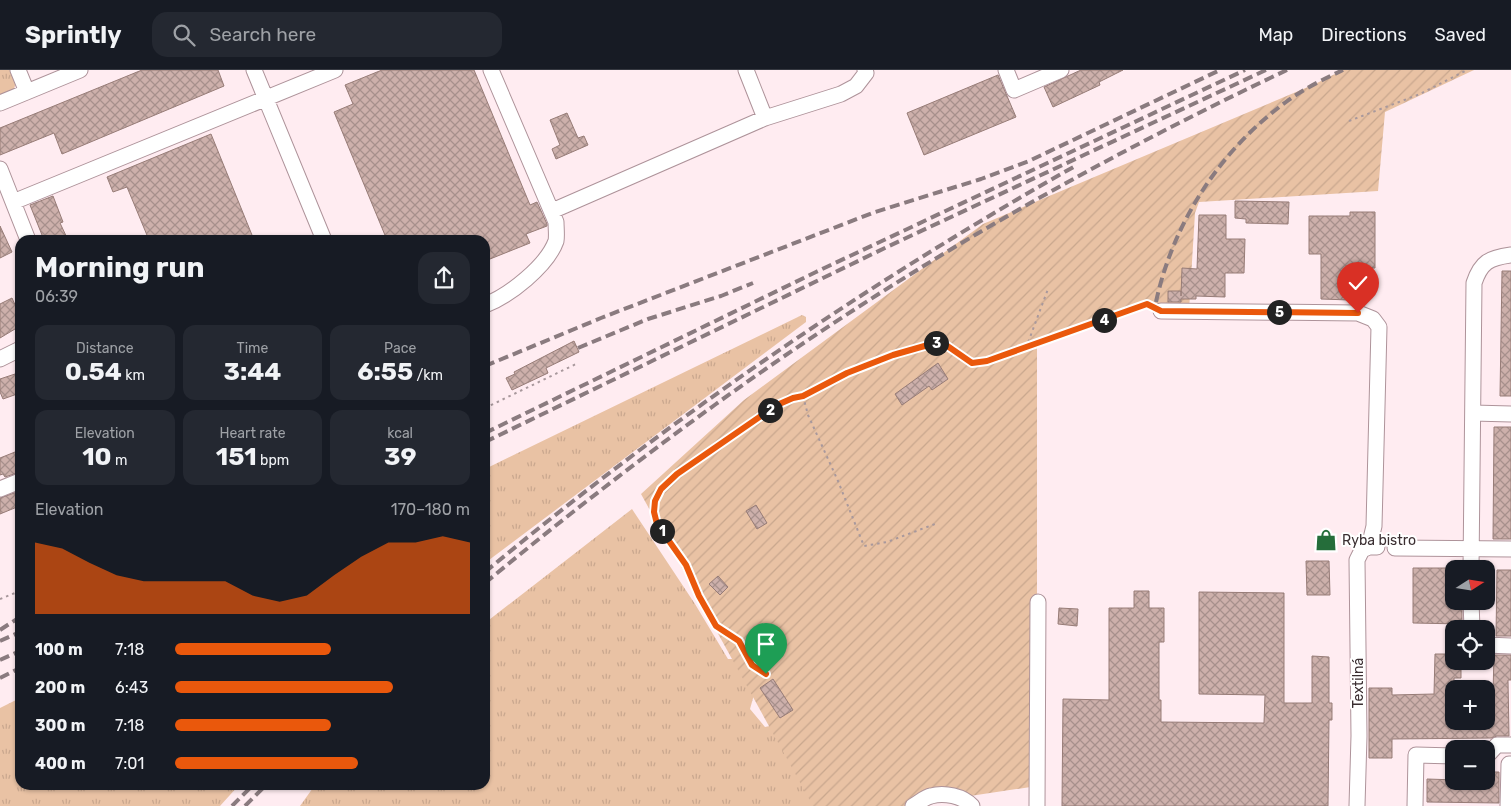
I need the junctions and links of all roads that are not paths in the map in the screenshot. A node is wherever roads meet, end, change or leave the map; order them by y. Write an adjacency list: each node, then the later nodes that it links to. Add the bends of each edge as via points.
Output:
1 (18, 70): 10 (street)
2 (80, 70): 10 (street)
3 (254, 70): 11 (street)
4 (334, 70): 11 (street)
5 (490, 70): 16 (street)
6 (746, 70): 13 (street)
7 (866, 70): 13 (street, via 856,86 841,94)
8 (1006, 70): 9 (street, via 1014,90)
9 (1061, 70)
10 (27, 92): 12 (street)
11 (266, 99): 15 (street); 18 (street)
12 (0, 104)
13 (764, 118): 16 (street)
14 (0, 168): 15 (street)
15 (13, 202): 17 (street)
16 (552, 211): 20 (street, via 556,240 545,258 522,284)
17 (26, 235)
18 (322, 235)
19 (1511, 255): 24 (street, via 1486,262 1478,269 1474,283)
20 (490, 303)
21 (1161, 311): 42 (street, Textilná, via 1358,313 1374,319 1379,327 1374,547 1362,550 1358,560)
22 (15, 352): 23 (street)
23 (0, 359)
24 (1473, 413): 25 (street); 28 (street)
25 (1511, 414)
26 (15, 483): 27 (street)
27 (0, 489)
28 (1471, 547): 29 (street); 30 (street); 31 (street)
29 (1395, 548)
30 (1511, 549)
31 (1471, 560)
32 (1038, 602): 41 (street)
33 (1495, 646): 34 (street)
34 (1511, 646)
35 (1511, 745): 36 (street)
36 (1495, 746)
37 (1445, 756): 43 (street, via 1416,755)
38 (1511, 764): 44 (street)
39 (914, 806): 40 (street, via 931,796 951,795 967,800)
40 (972, 806)
41 (1037, 806)
42 (1357, 806)
43 (1415, 806)
44 (1508, 806)

